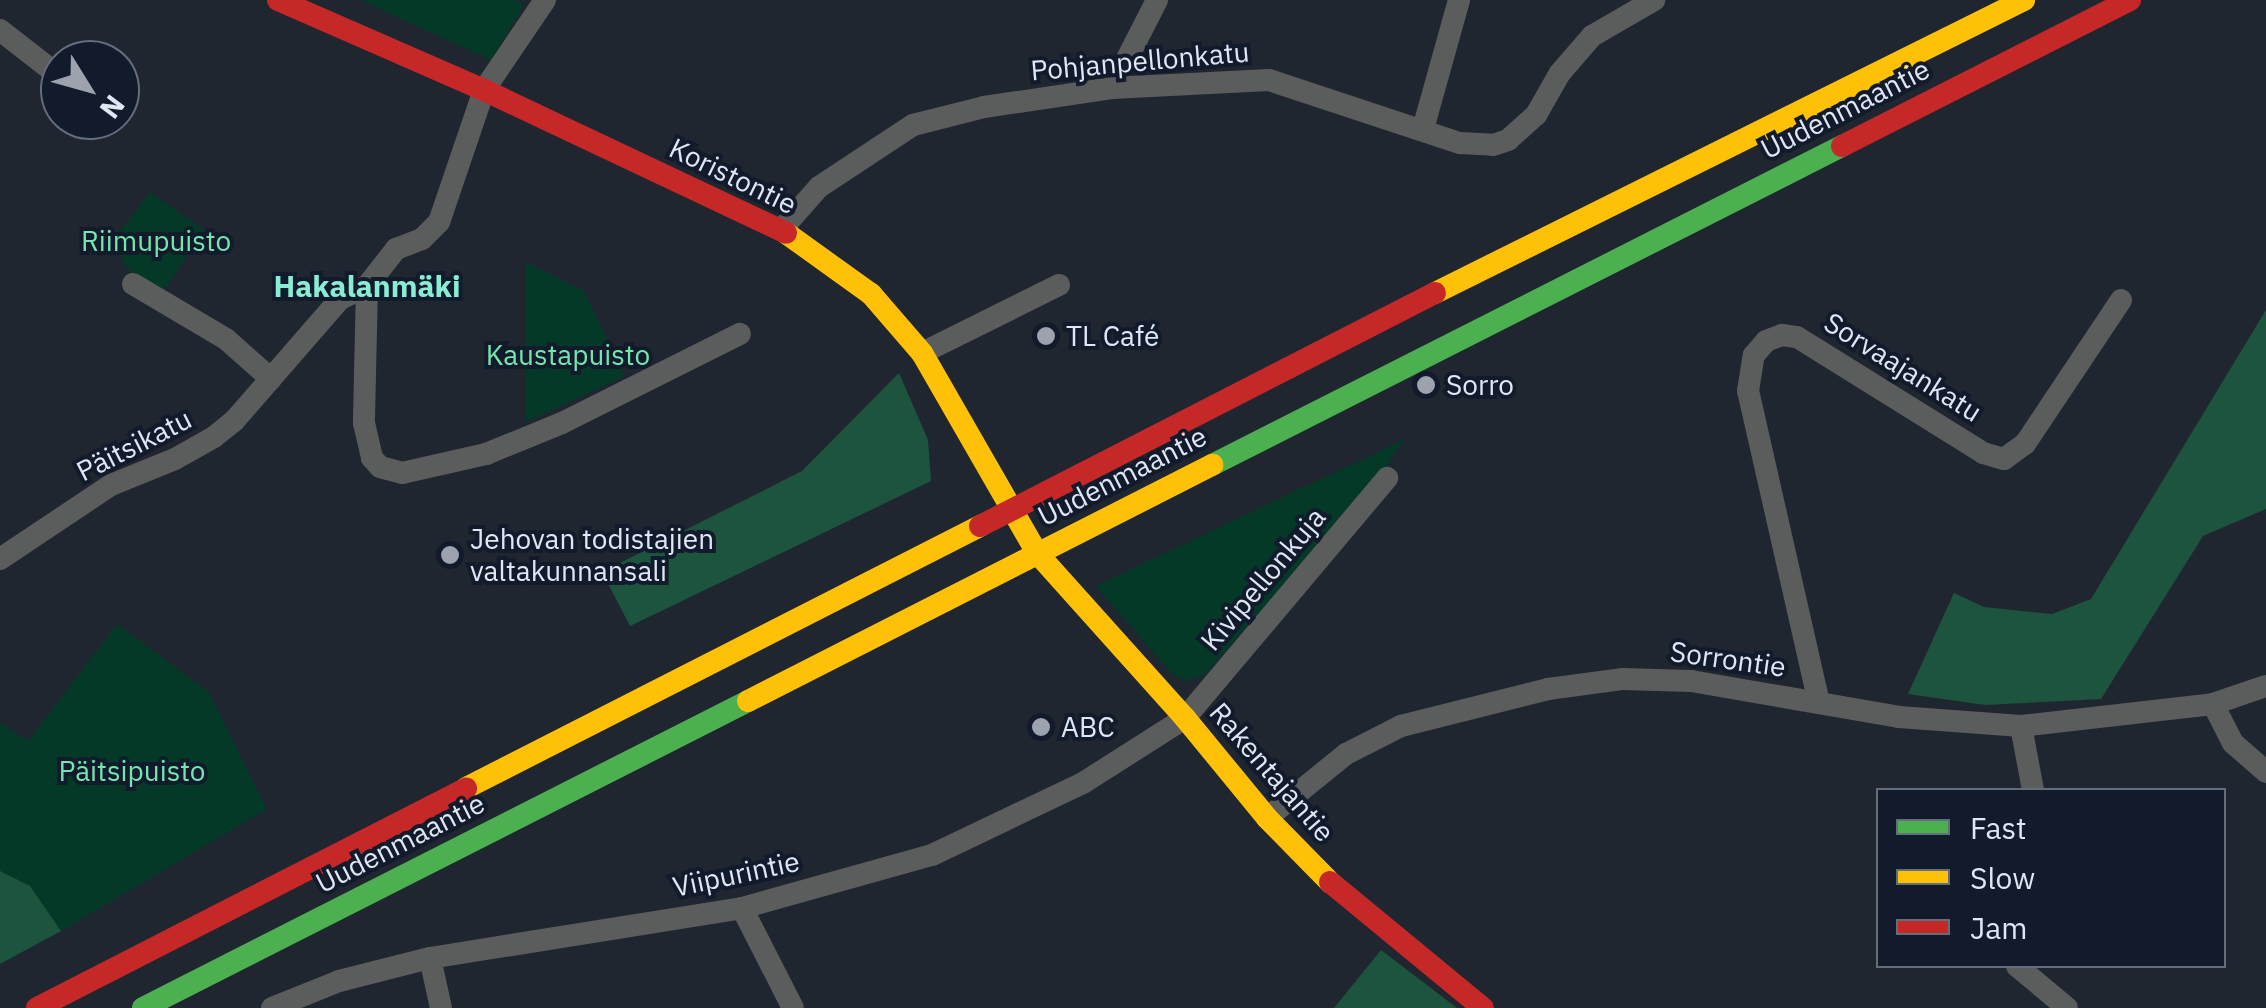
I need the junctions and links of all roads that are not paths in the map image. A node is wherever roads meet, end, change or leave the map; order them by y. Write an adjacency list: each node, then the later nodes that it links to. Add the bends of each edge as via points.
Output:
1 (278, 0): 11 (main road, Koristontie)
2 (545, 0): 11 (street, Päitsikatu)
3 (1157, 0): 10 (street)
4 (1459, 0): 12 (street)
5 (1654, 0): 12 (street, Pohjanpellonkatu, via 1592,36 1560,72 1536,115 1508,140 1476,146)
6 (2024, 0): 22 (main road, Uudenmaantie)
7 (2130, 0): 23 (main road, Uudenmaantie)
8 (0, 30): 9 (street)
9 (40, 61)
10 (1112, 88): 12 (street, Pohjanpellonkatu, via 1269,80); 13 (street, Pohjanpellonkatu, via 984,106 913,125 819,188)
11 (484, 90): 13 (main road, Koristontie); 16 (street, Päitsikatu, via 440,222 422,239 396,249)
12 (1423, 129)
13 (781, 230): 19 (main road, Koristontie, via 871,294)
14 (133, 284): 20 (street, via 226,339)
15 (1059, 285): 19 (street)
16 (366, 286): 18 (street, via 365,436 372,458 390,472 449,464 523,440); 20 (street, Päitsikatu, via 340,298)
17 (2121, 300): 26 (street, Sorvaajankatu, via 2025,444 2004,459 1983,453 1798,337 1782,334 1754,355 1748,391)
18 (740, 334)
19 (922, 353): 22 (main road, Koristontie)
20 (271, 380): 24 (street, Päitsikatu, via 214,437 110,485)
21 (1386, 478): 28 (street, Kivipellonkuja)
22 (1010, 512): 23 (main road, Koristontie); 36 (main road, Uudenmaantie)
23 (1036, 554): 28 (main road, Rakentajantie); 37 (main road, Uudenmaantie)
24 (0, 558)
25 (2266, 686): 27 (street, Sorrontie)
26 (1818, 703): 29 (street, Sorrontie); 32 (street, Sorrontie, via 1667,679 1548,689 1401,726 1346,754)
27 (2213, 704): 29 (street, Sorrontie); 30 (street, via 2232,743)
28 (1185, 718): 32 (main road, Rakentajantie); 33 (street, Viipurintie, via 1083,783 932,855)
29 (2021, 726): 31 (street)
30 (2266, 772)
31 (2033, 788)
32 (1267, 818): 41 (main road, Rakentajantie, via 1340,892)
33 (742, 908): 34 (street, Viipurintie); 40 (street)
34 (430, 958): 38 (street, Viipurintie, via 339,981); 39 (street)
35 (2019, 968): 42 (street)
36 (38, 1008)
37 (143, 1008)
38 (272, 1008)
39 (442, 1008)
40 (793, 1008)
41 (1483, 1008)
42 (2067, 1008)

